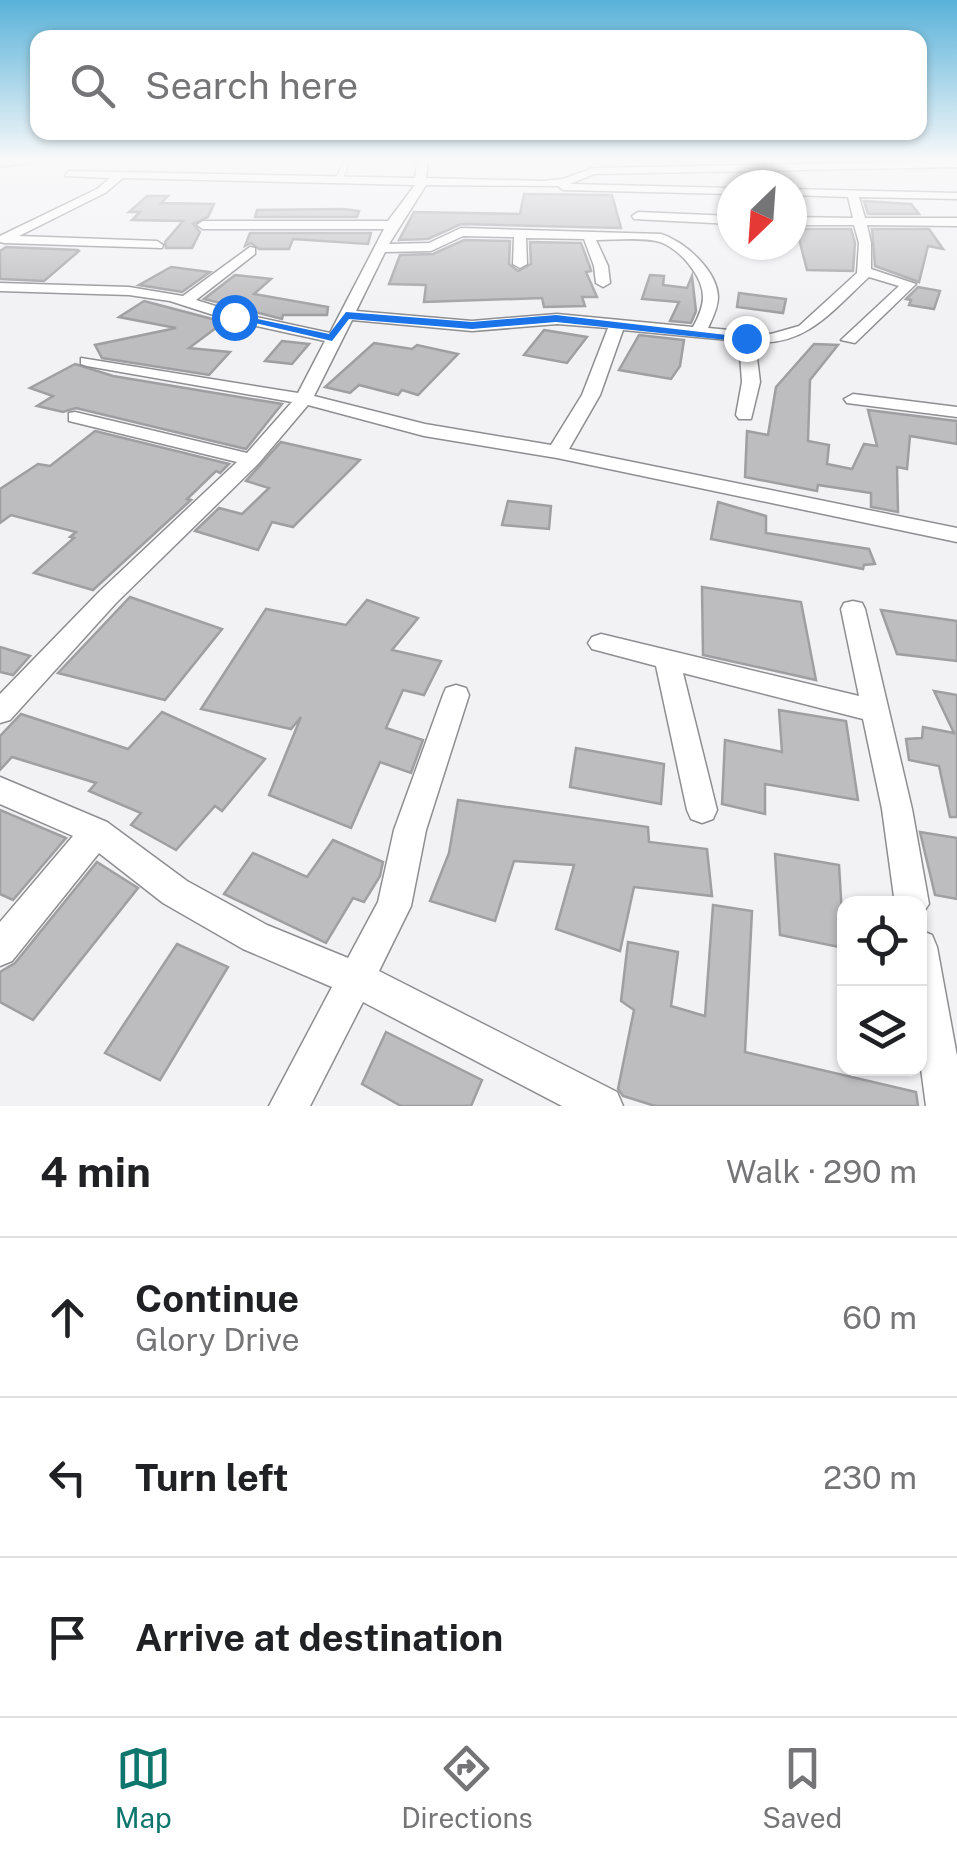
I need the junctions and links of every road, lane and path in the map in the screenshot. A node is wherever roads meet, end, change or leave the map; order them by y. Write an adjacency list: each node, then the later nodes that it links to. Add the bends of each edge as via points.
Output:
1 (60, 211): 13 (street)
2 (401, 211): 10 (street)
3 (856, 211): 7 (street)
4 (638, 216): 5 (street)
5 (717, 219)
6 (807, 221): 7 (street)
7 (858, 221): 8 (street); 18 (street)
8 (957, 222)
9 (203, 225): 10 (street)
10 (392, 225): 15 (street)
11 (520, 233): 12 (street); 15 (street, via 462,232 431,247); 17 (street)
12 (588, 235): 19 (street); 24 (street, via 661,238 676,247 704,276 710,293)
13 (2, 240): 14 (street)
14 (156, 245)
15 (380, 248): 22 (street)
16 (250, 251): 21 (street)
17 (520, 264)
18 (864, 271): 26 (street, via 804,329 772,340); 27 (street, via 909,284)
19 (603, 283)
20 (0, 287): 21 (street, via 129,291)
21 (185, 301): 25 (street)
22 (346, 315): 23 (street, via 472,326 556,318); 25 (street)
23 (618, 322): 24 (street); 34 (street, via 591,394)
24 (699, 332): 26 (street)
25 (332, 338): 29 (street)
26 (746, 338): 32 (street, via 751,382)
27 (849, 340)
28 (87, 360): 29 (street)
29 (304, 399): 34 (street, via 424,430); 35 (street)
30 (853, 399): 31 (street)
31 (957, 412)
32 (745, 416)
33 (75, 417): 35 (street)
34 (557, 452): 36 (street)
35 (250, 460): 42 (street, via 108,596)
36 (957, 535)
37 (853, 609): 41 (street)
38 (602, 643): 39 (street)
39 (668, 659): 41 (street); 44 (street)
40 (456, 695): 48 (street, via 410,830 394,906)
41 (875, 711): 46 (street)
42 (0, 712)
43 (0, 790): 45 (street)
44 (702, 810)
45 (96, 832): 47 (street); 48 (street, via 175,892 255,937)
46 (910, 896)
47 (0, 949)
48 (358, 980): 50 (street); 51 (street)
49 (926, 986): 52 (street)
50 (288, 1106)
51 (603, 1106)
52 (946, 1106)

